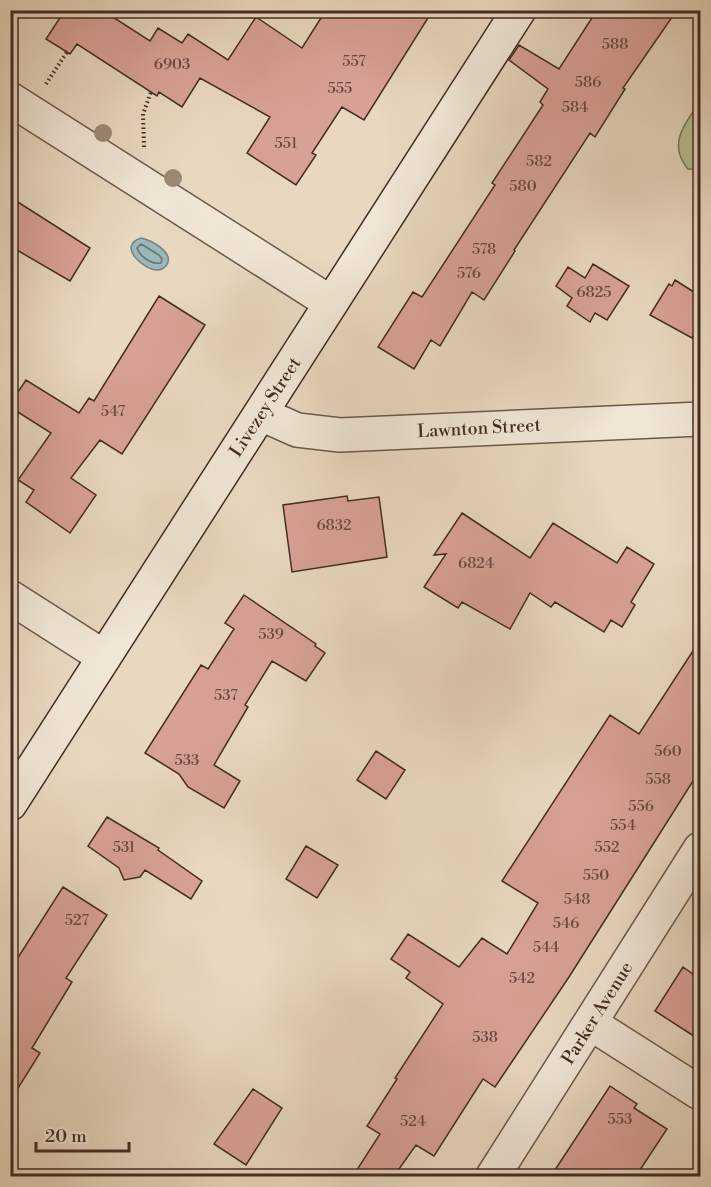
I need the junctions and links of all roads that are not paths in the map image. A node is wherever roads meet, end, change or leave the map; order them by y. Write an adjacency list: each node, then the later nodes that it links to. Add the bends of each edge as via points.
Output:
1 (519, 10): 3 (street, Livezey Street)
2 (10, 99): 3 (street)
3 (331, 303): 4 (street, Livezey Street)
4 (261, 414): 5 (street, Lawnton Street, via 297,430 340,435); 7 (street, Livezey Street)
5 (700, 419)
6 (10, 597): 7 (street)
7 (104, 657): 8 (street, Livezey Street)
8 (10, 804)
9 (700, 849): 10 (street, Parker Avenue)
10 (591, 1023): 11 (street); 12 (street, Parker Avenue)
11 (700, 1093)
12 (493, 1176)

